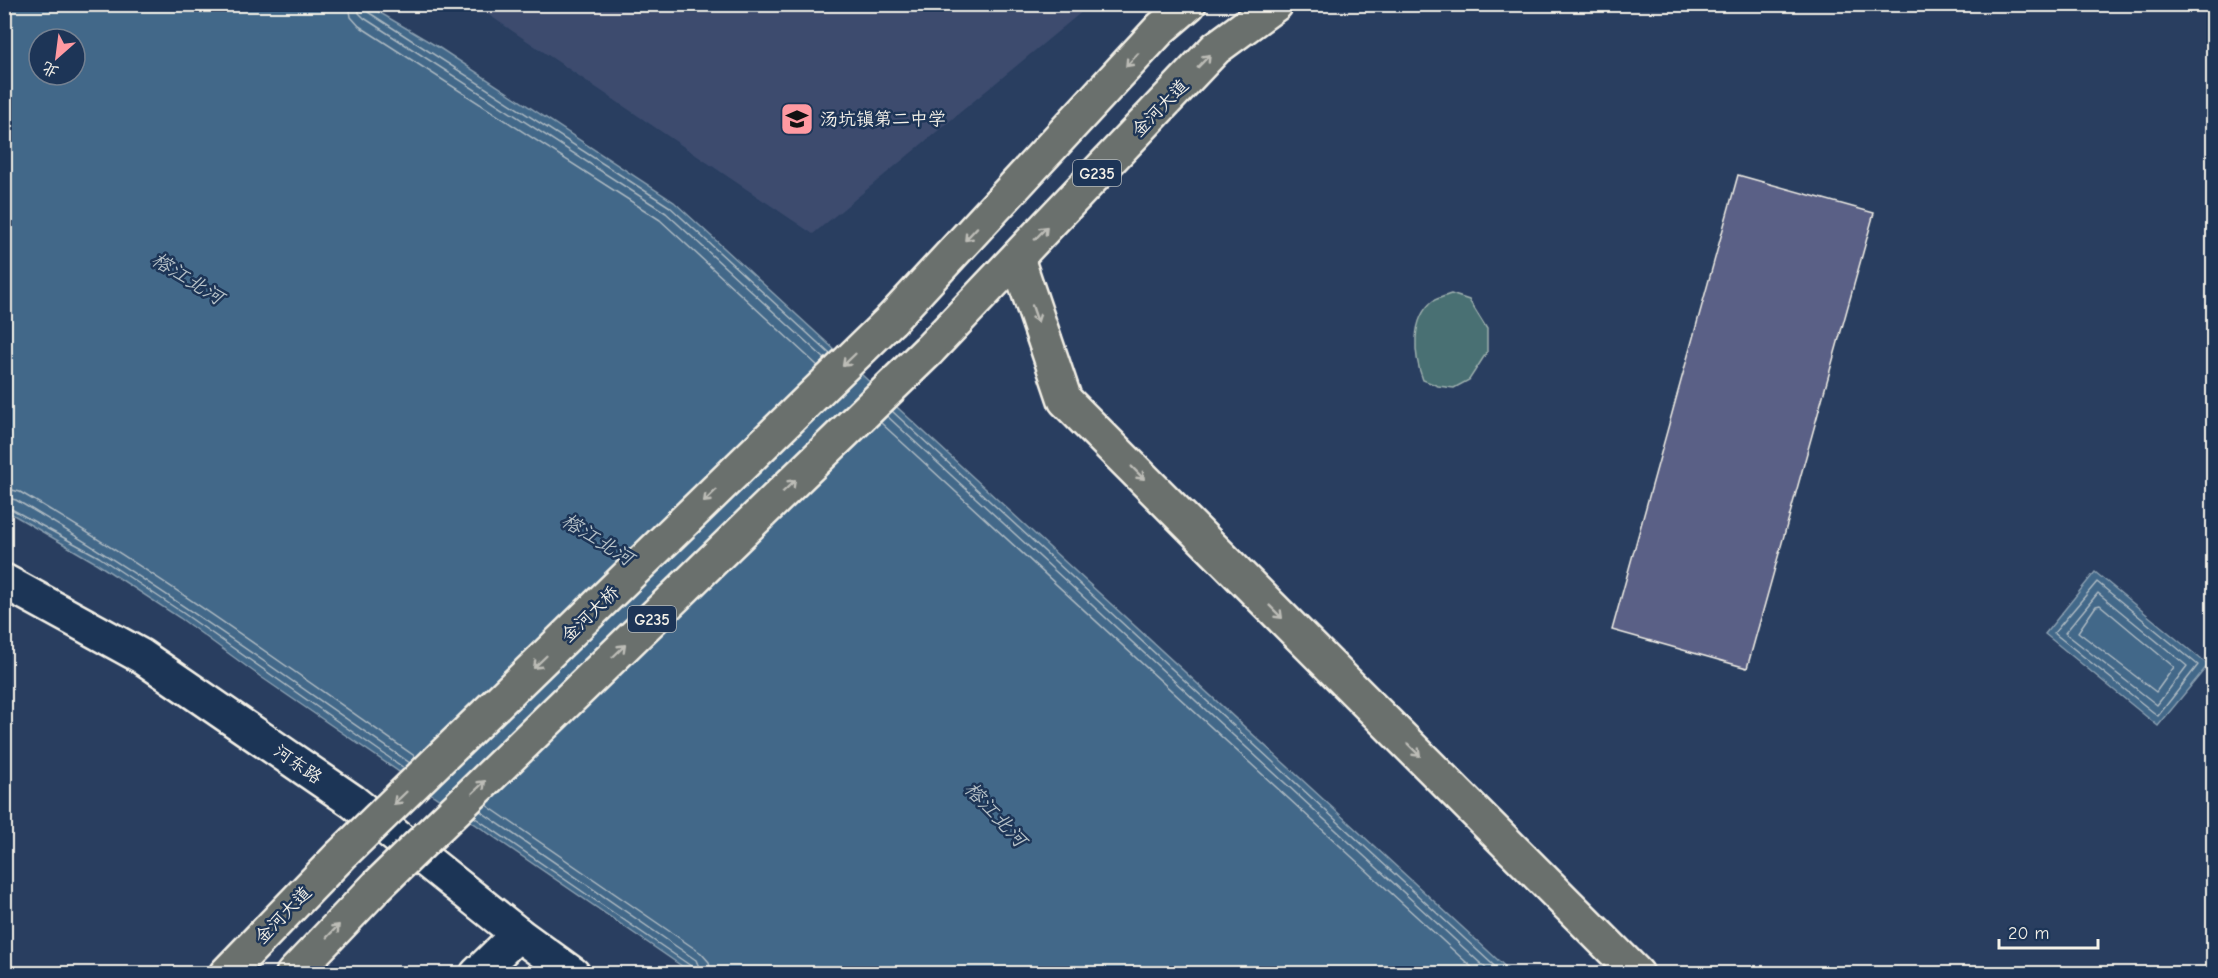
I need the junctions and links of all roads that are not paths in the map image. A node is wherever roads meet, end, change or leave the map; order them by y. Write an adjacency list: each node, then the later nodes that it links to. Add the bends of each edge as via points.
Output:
1 (1189, 4): 5 (main road, 金河大桥 / G235, one-way to 5, bridge, via 1161,28 891,320)
2 (1276, 4): 3 (main road, 金河大道 / G235, one-way to 2, via 1216,48)
3 (1017, 258): 8 (main road, 金河大道 / G235, one-way to 3, bridge, via 377,886 928,351); 11 (main road, one-way to 11, via 1065,400)
4 (4, 581): 6 (street, 河东路, via 161,669 352,801)
5 (339, 858): 7 (main road, 金河大道 / G235)
6 (518, 934): 9 (street); 10 (street, 河东路)
7 (226, 974)
8 (292, 974)
9 (477, 974)
10 (573, 974)
11 (1637, 974)

